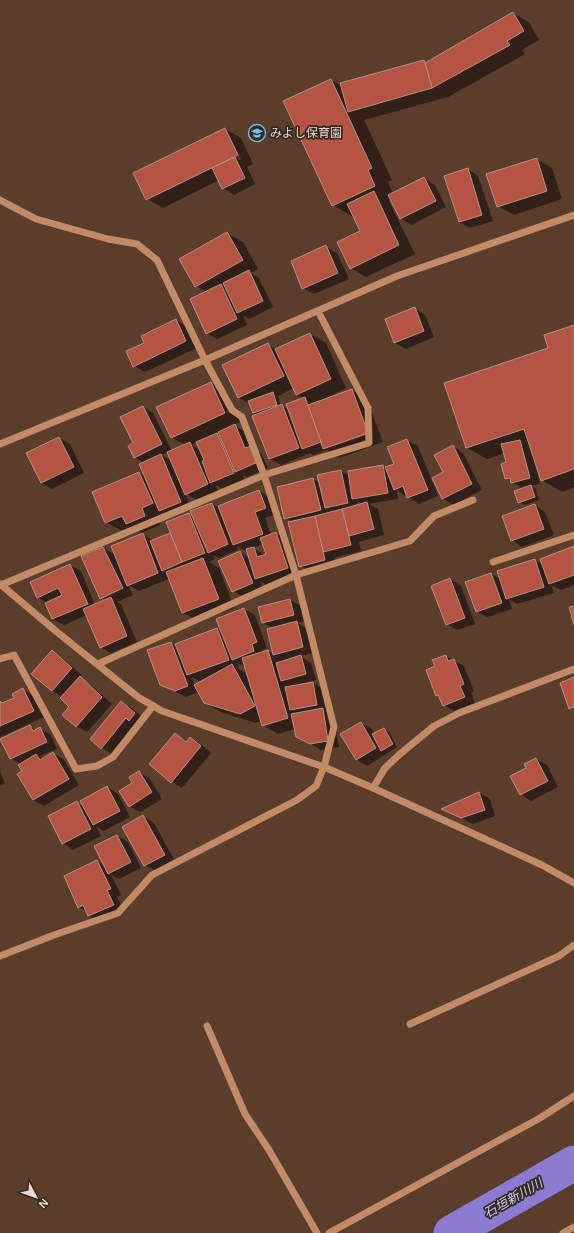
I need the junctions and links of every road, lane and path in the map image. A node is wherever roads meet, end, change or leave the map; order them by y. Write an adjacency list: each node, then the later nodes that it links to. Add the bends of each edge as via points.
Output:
1 (0, 200): 4 (street, via 36,219 108,239 137,244 157,260)
2 (574, 215): 3 (street, via 397,276)
3 (318, 311): 4 (street); 6 (street, via 368,408 369,442)
4 (205, 360): 5 (street); 6 (street, via 232,410 242,417)
5 (0, 444)
6 (264, 476): 10 (street); 11 (street)
7 (473, 500): 10 (street, via 434,516 410,541)
8 (574, 536): 9 (street)
9 (493, 562)
10 (296, 576): 13 (street); 16 (street, via 334,727)
11 (1, 585): 13 (street)
12 (0, 659): 15 (street, via 14,655 76,769 97,766 113,757)
13 (98, 664): 15 (street)
14 (574, 669): 17 (street, via 458,713 434,726 386,768)
15 (153, 706): 16 (street)
16 (324, 767): 17 (street); 20 (street, via 316,786 297,800 152,875 118,913)
17 (373, 788): 18 (street, via 542,865)
18 (574, 883)
19 (574, 945): 21 (street, via 559,956)
20 (0, 956)
21 (410, 1024)
22 (207, 1026): 25 (street, via 245,1114)
23 (574, 1096): 26 (street, via 540,1118)
24 (574, 1227): 27 (street)
25 (317, 1233)
26 (329, 1233)
27 (563, 1233)

